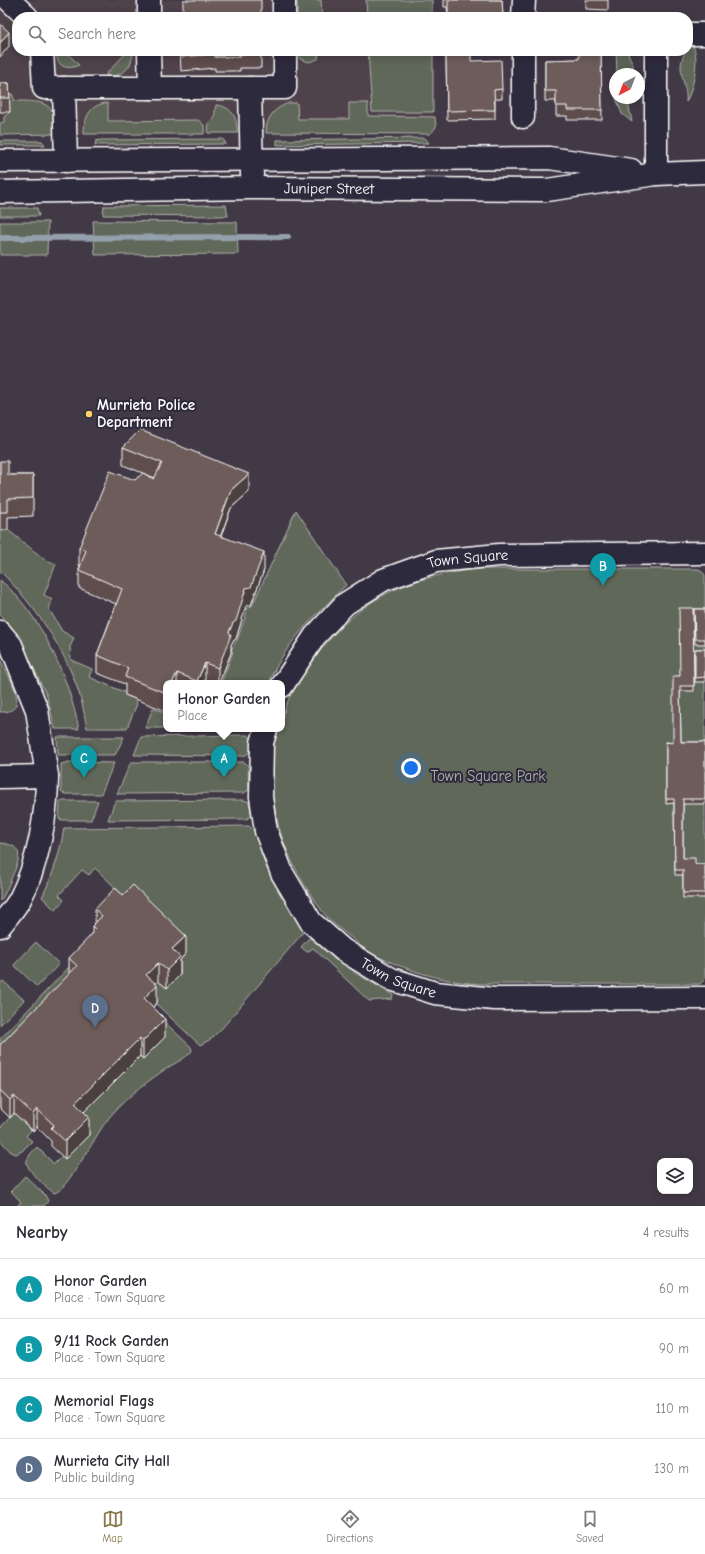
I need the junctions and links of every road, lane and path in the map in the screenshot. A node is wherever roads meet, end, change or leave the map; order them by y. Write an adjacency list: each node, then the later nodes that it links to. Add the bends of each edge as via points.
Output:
1 (9, 0): 5 (street)
2 (148, 0): 6 (street)
3 (284, 0): 7 (street)
4 (524, 0): 8 (street)
5 (22, 12)
6 (149, 12)
7 (284, 12)
8 (523, 12)
9 (693, 34): 10 (street)
10 (705, 34)
11 (42, 56): 16 (street, via 44,88)
12 (149, 56): 17 (street)
13 (284, 56): 18 (street, via 285,88)
14 (523, 56): 19 (street)
15 (656, 56): 25 (street)
16 (64, 88): 17 (street); 22 (street)
17 (150, 88): 18 (street)
18 (250, 88): 23 (street)
19 (523, 117)
20 (159, 160): 22 (street, Juniper Street); 23 (street, Juniper Street); 27 (street, via 127,174 83,179)
21 (0, 161): 22 (street, Juniper Street)
22 (59, 161): 27 (street)
23 (252, 161): 25 (street, Juniper Street, via 549,158); 26 (street)
24 (705, 172): 25 (street, Juniper Street)
25 (656, 174): 26 (street, Juniper Street, via 547,190)
26 (253, 188): 27 (street, Juniper Street)
27 (67, 191): 28 (street, Juniper Street)
28 (0, 192)
29 (705, 553): 31 (street, Town Square, via 499,555 436,561 383,580 346,604 315,636)
30 (0, 632): 33 (street, via 11,645 37,710)
31 (285, 681)
32 (265, 732): 36 (street, Town Square, via 262,743 260,797 266,831 282,873 311,922 343,950 379,972 391,979 435,993 494,999)
33 (47, 776): 34 (street); 35 (street, via 47,798 33,866 20,899)
34 (0, 777)
35 (0, 926)
36 (705, 998)

